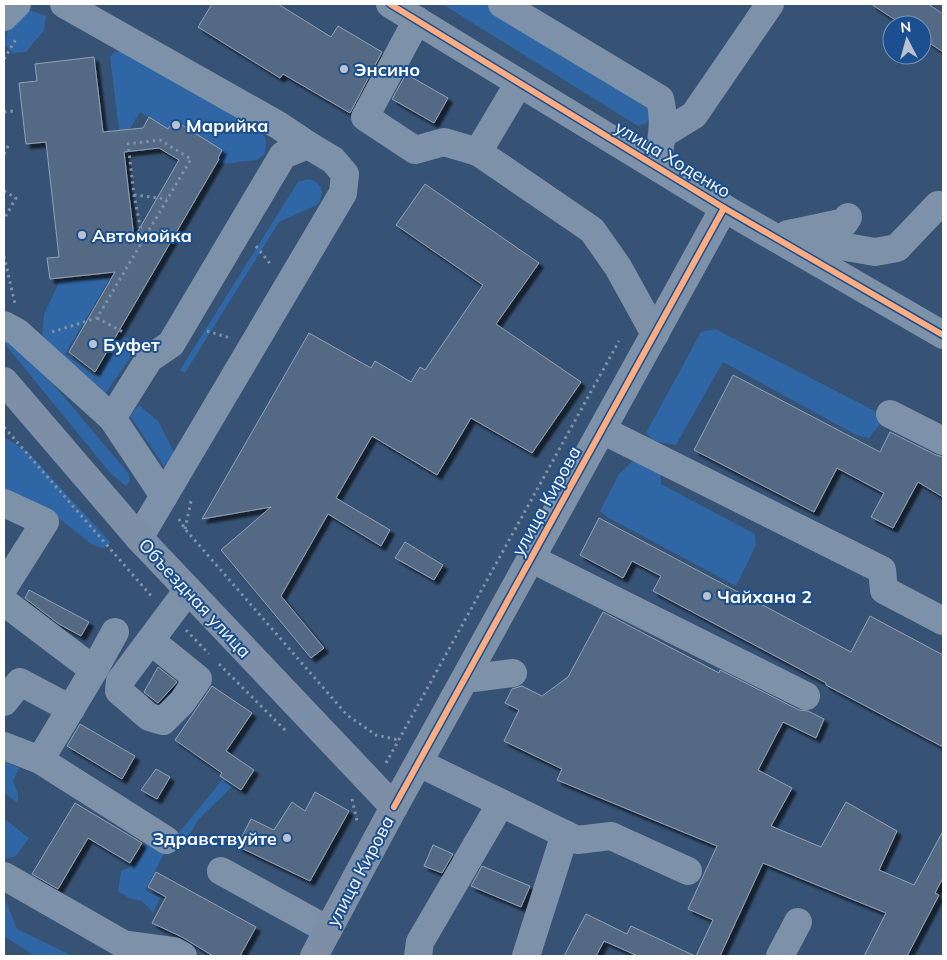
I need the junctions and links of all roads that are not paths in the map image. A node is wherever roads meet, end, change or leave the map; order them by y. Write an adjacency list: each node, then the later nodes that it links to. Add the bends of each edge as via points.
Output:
1 (16, 4): 6 (street)
2 (64, 4): 8 (street)
3 (502, 4): 9 (street, via 660,99)
4 (770, 4): 9 (street, via 694,115)
5 (406, 10): 7 (street, улица Ходенко); 11 (street, via 365,117 415,150 444,142)
6 (4, 17)
7 (519, 83): 11 (street); 13 (street, улица Ходенко)
8 (278, 125): 10 (street); 12 (street)
9 (663, 134): 13 (street)
10 (308, 144): 12 (street); 26 (street, via 334,160 344,174 343,193)
11 (478, 152): 19 (street, via 592,230 618,267)
12 (283, 155): 23 (street, via 171,344 149,360)
13 (656, 166): 15 (street, улица Ходенко)
14 (943, 205): 17 (street, via 938,205 897,248 875,252)
15 (724, 208): 17 (street, улица Ходенко); 19 (street, улица Кирова)
16 (848, 217): 17 (street, via 845,222)
17 (782, 234): 20 (street, улица Ходенко)
18 (10, 316): 23 (street, via 17,332)
19 (655, 334): 24 (street, улица Кирова)
20 (943, 335)
21 (4, 381): 28 (main road, Объездная улица)
22 (890, 414): 25 (street)
23 (112, 418): 26 (street)
24 (602, 430): 29 (street, улица Кирова); 33 (street, via 882,570 884,590)
25 (943, 442)
26 (164, 496): 28 (street)
27 (4, 503): 30 (street, via 46,522)
28 (139, 538): 31 (main road, Объездная улица)
29 (532, 560): 38 (street, улица Кирова); 39 (street)
30 (4, 588)
31 (188, 590): 35 (street); 46 (main road, Объездная улица)
32 (4, 602): 36 (street)
33 (943, 621)
34 (115, 632): 36 (street)
35 (151, 640)
36 (94, 670): 41 (street)
37 (513, 673): 38 (street)
38 (465, 679): 44 (street, улица Кирова)
39 (806, 696)
40 (4, 702): 41 (street, via 20,682)
41 (71, 709): 43 (street)
42 (4, 746): 43 (street)
43 (40, 760): 48 (street)
44 (419, 763): 45 (street); 46 (street, улица Кирова)
45 (501, 803): 47 (street); 56 (street, via 420,942)
46 (394, 808): 53 (main road, улица Кирова)
47 (565, 834): 50 (street, via 577,840 611,836); 57 (street)
48 (166, 840)
49 (221, 871): 53 (street)
50 (688, 871)
51 (4, 876): 54 (street, via 123,944 174,950)
52 (798, 922): 58 (street)
53 (328, 930): 55 (main road, улица Кирова)
54 (183, 956)
55 (314, 956)
56 (418, 956)
57 (526, 956)
58 (780, 956)

